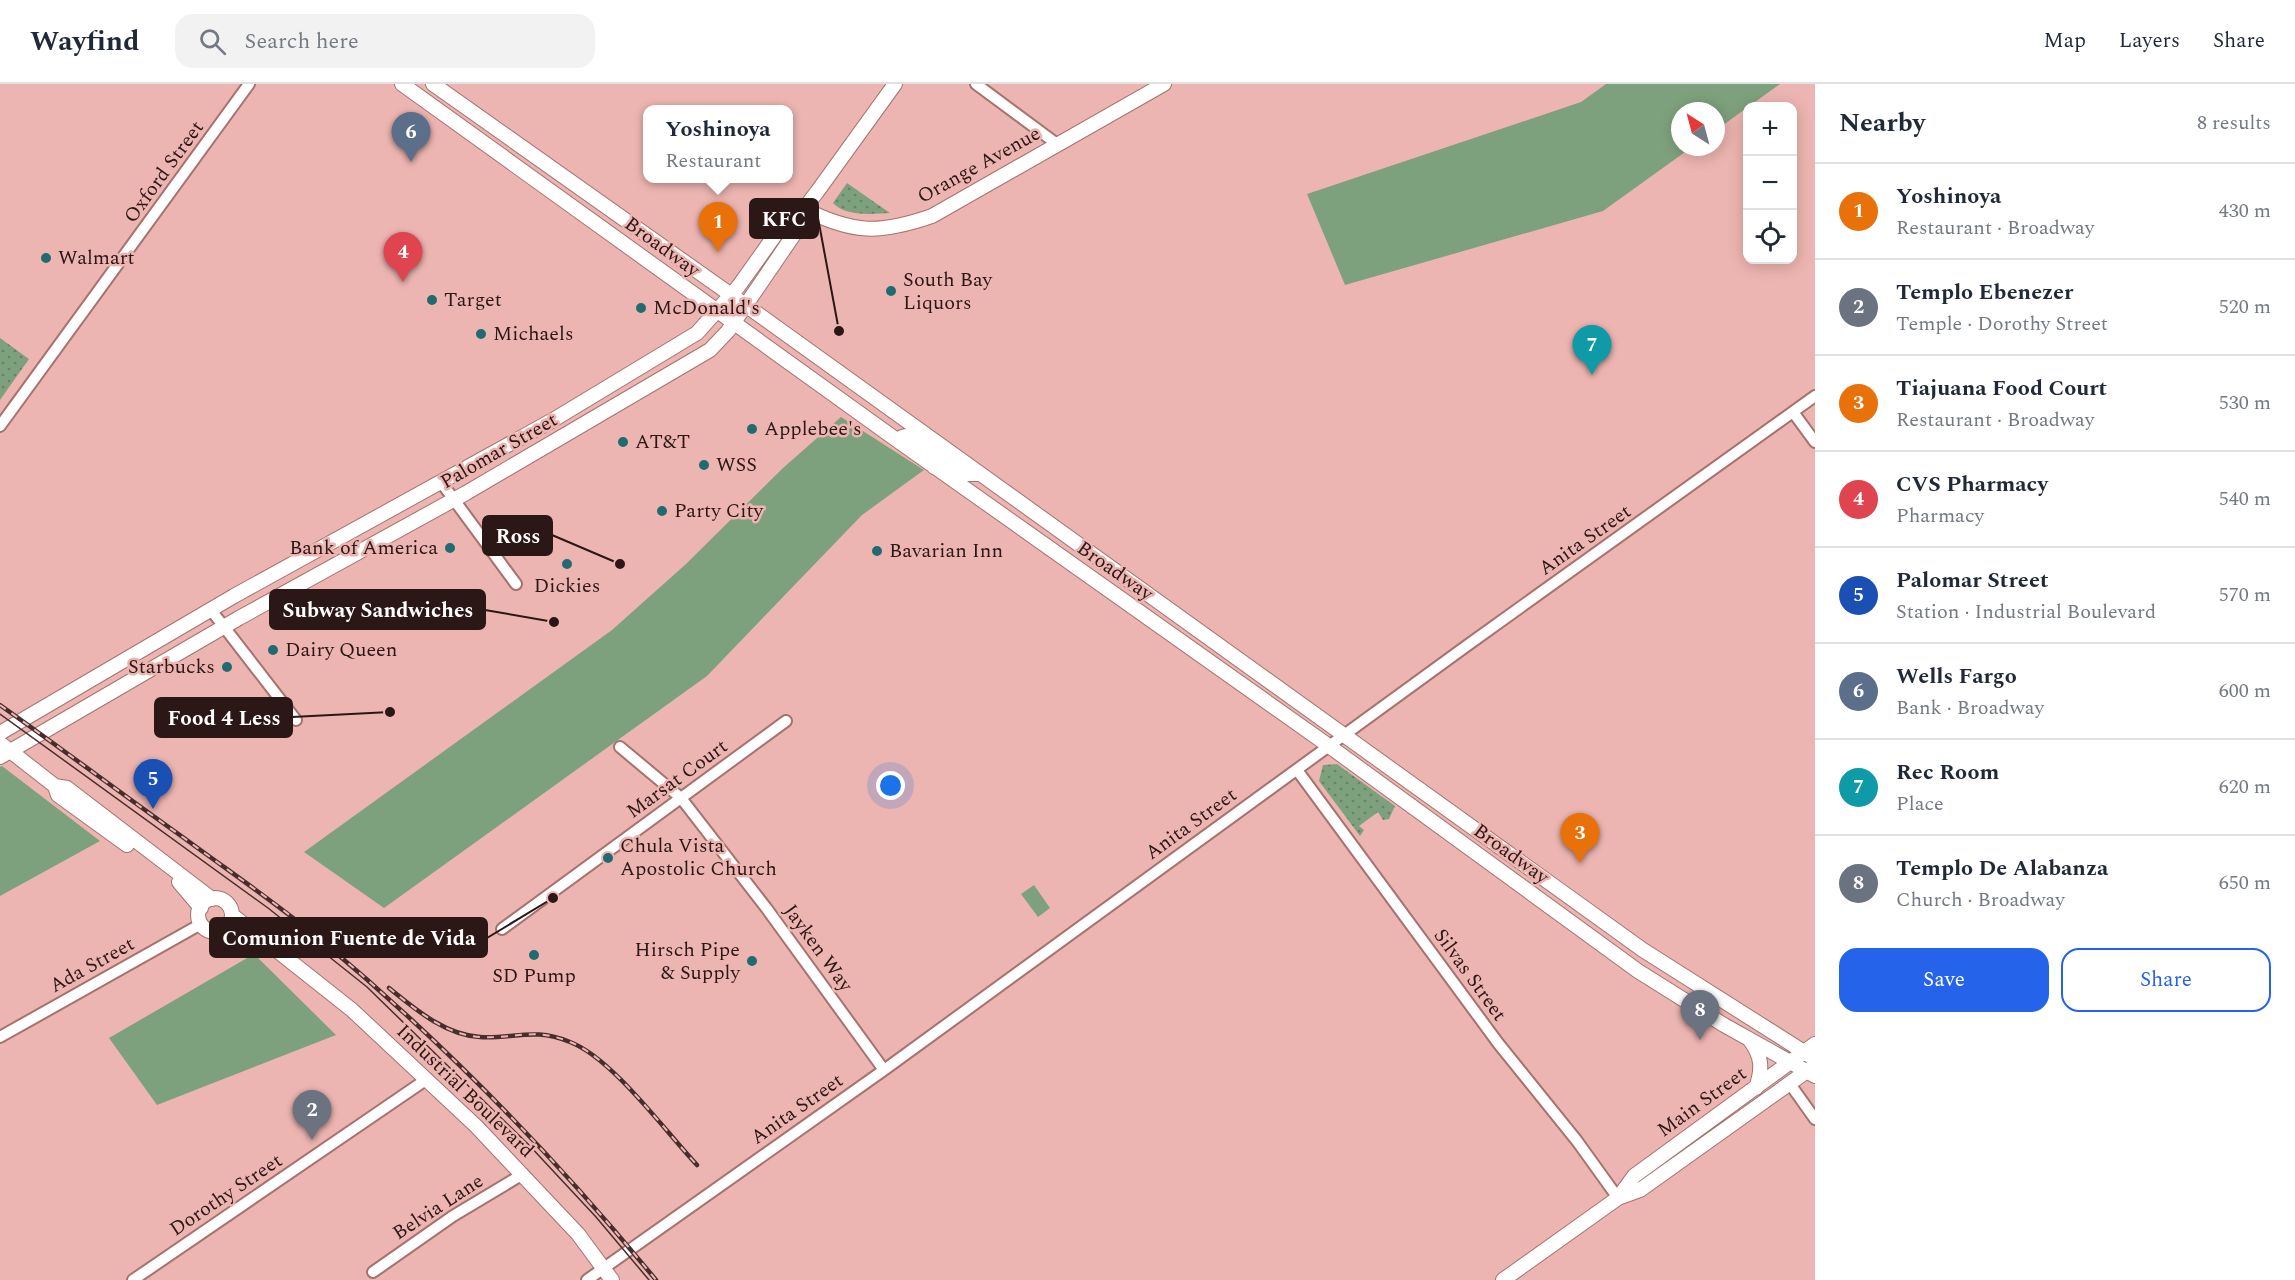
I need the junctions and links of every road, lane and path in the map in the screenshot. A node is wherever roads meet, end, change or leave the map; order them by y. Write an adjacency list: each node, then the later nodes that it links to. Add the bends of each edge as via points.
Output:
1 (249, 84): 17 (street, Oxford Street)
2 (402, 84): 9 (main road, Broadway)
3 (433, 84): 8 (main road, Broadway)
4 (895, 84): 10 (main road, Palomar Street)
5 (976, 84): 7 (street)
6 (1153, 86): 7 (main road, Orange Avenue)
7 (1057, 144): 10 (main road, Orange Avenue, via 932,216 900,227 860,229 832,223)
8 (531, 155): 9 (main road); 11 (main road, Broadway)
9 (522, 170): 13 (main road, Broadway)
10 (804, 209): 11 (main road, Palomar Street, via 783,224); 12 (main road, Palomar Street, via 795,233)
11 (731, 295): 12 (main road, Broadway); 13 (main road, Palomar Street)
12 (746, 305): 14 (main road, Palomar Street); 20 (main road, Broadway)
13 (718, 311): 14 (main road, Broadway); 23 (main road, Palomar Street, via 698,333)
14 (734, 323): 18 (main road, Broadway); 24 (main road, Palomar Street, via 710,350)
15 (1815, 396): 16 (street, Anita Street)
16 (1793, 412): 19 (street); 33 (street, Anita Street)
17 (0, 426)
18 (894, 438): 20 (main road, via 906,436 934,451); 21 (main road, Broadway)
19 (1815, 442)
20 (940, 446): 22 (main road, Broadway)
21 (934, 467): 22 (main road, via 944,460 964,474); 27 (main road, Broadway)
22 (980, 474): 25 (main road, Broadway)
23 (441, 483): 24 (street); 28 (main road, Palomar Street)
24 (453, 499): 26 (street); 29 (main road, Palomar Street)
25 (1111, 568): 27 (main road); 33 (main road, Broadway)
26 (516, 584)
27 (1099, 584): 34 (main road, Broadway)
28 (211, 610): 29 (street); 32 (main road, Palomar Street)
29 (224, 626): 30 (street); 36 (main road, Palomar Street)
30 (296, 720)
31 (786, 721): 38 (street, Marsat Court)
32 (0, 733)
33 (1343, 736): 34 (street, Anita Street); 39 (main road, Broadway)
34 (1329, 746): 37 (street, Anita Street); 40 (main road, Broadway)
35 (621, 747): 38 (street, Jayken Way)
36 (2, 750): 41 (main road, Industrial Boulevard, via 55,786 67,788)
37 (1297, 770): 51 (street, Anita Street); 57 (street, Silvas Street)
38 (681, 798): 44 (street, Marsat Court); 51 (street, Jayken Way)
39 (1529, 870): 40 (main road); 50 (main road, Broadway)
40 (1517, 883): 48 (main road, Broadway, via 1638,970)
41 (206, 903): 42 (main road, Industrial Boulevard, via 226,902); 43 (main road)
42 (232, 915): 45 (main road); 46 (main road, Industrial Boulevard)
43 (201, 924): 45 (main road, Industrial Boulevard, via 214,932); 47 (street, Ada Street)
44 (502, 929)
45 (224, 930): 46 (main road, Industrial Boulevard)
46 (272, 949): 52 (main road, Industrial Boulevard, via 352,1010)
47 (0, 1037)
48 (1748, 1037): 49 (main road, Broadway); 54 (main road, via 1761,1062)
49 (1792, 1061): 50 (main road, Broadway); 54 (main road, Main Street)
50 (1812, 1061): 53 (main road, Main Street)
51 (884, 1070): 58 (street, Anita Street)
52 (427, 1079): 56 (main road, Industrial Boulevard); 60 (street, Dorothy Street)
53 (1790, 1084): 55 (street); 57 (main road, Main Street, via 1640,1190)
54 (1756, 1088): 57 (main road, Main Street, via 1634,1176)
55 (1815, 1119)
56 (523, 1174): 58 (main road, Industrial Boulevard); 59 (street, Belvia Lane, via 453,1216)
57 (1618, 1198): 63 (main road, Main Street)
58 (604, 1268): 61 (street, Anita Street); 62 (main road, Industrial Boulevard)
59 (373, 1272)
60 (134, 1280)
61 (587, 1280)
62 (612, 1280)
63 (1503, 1280)

